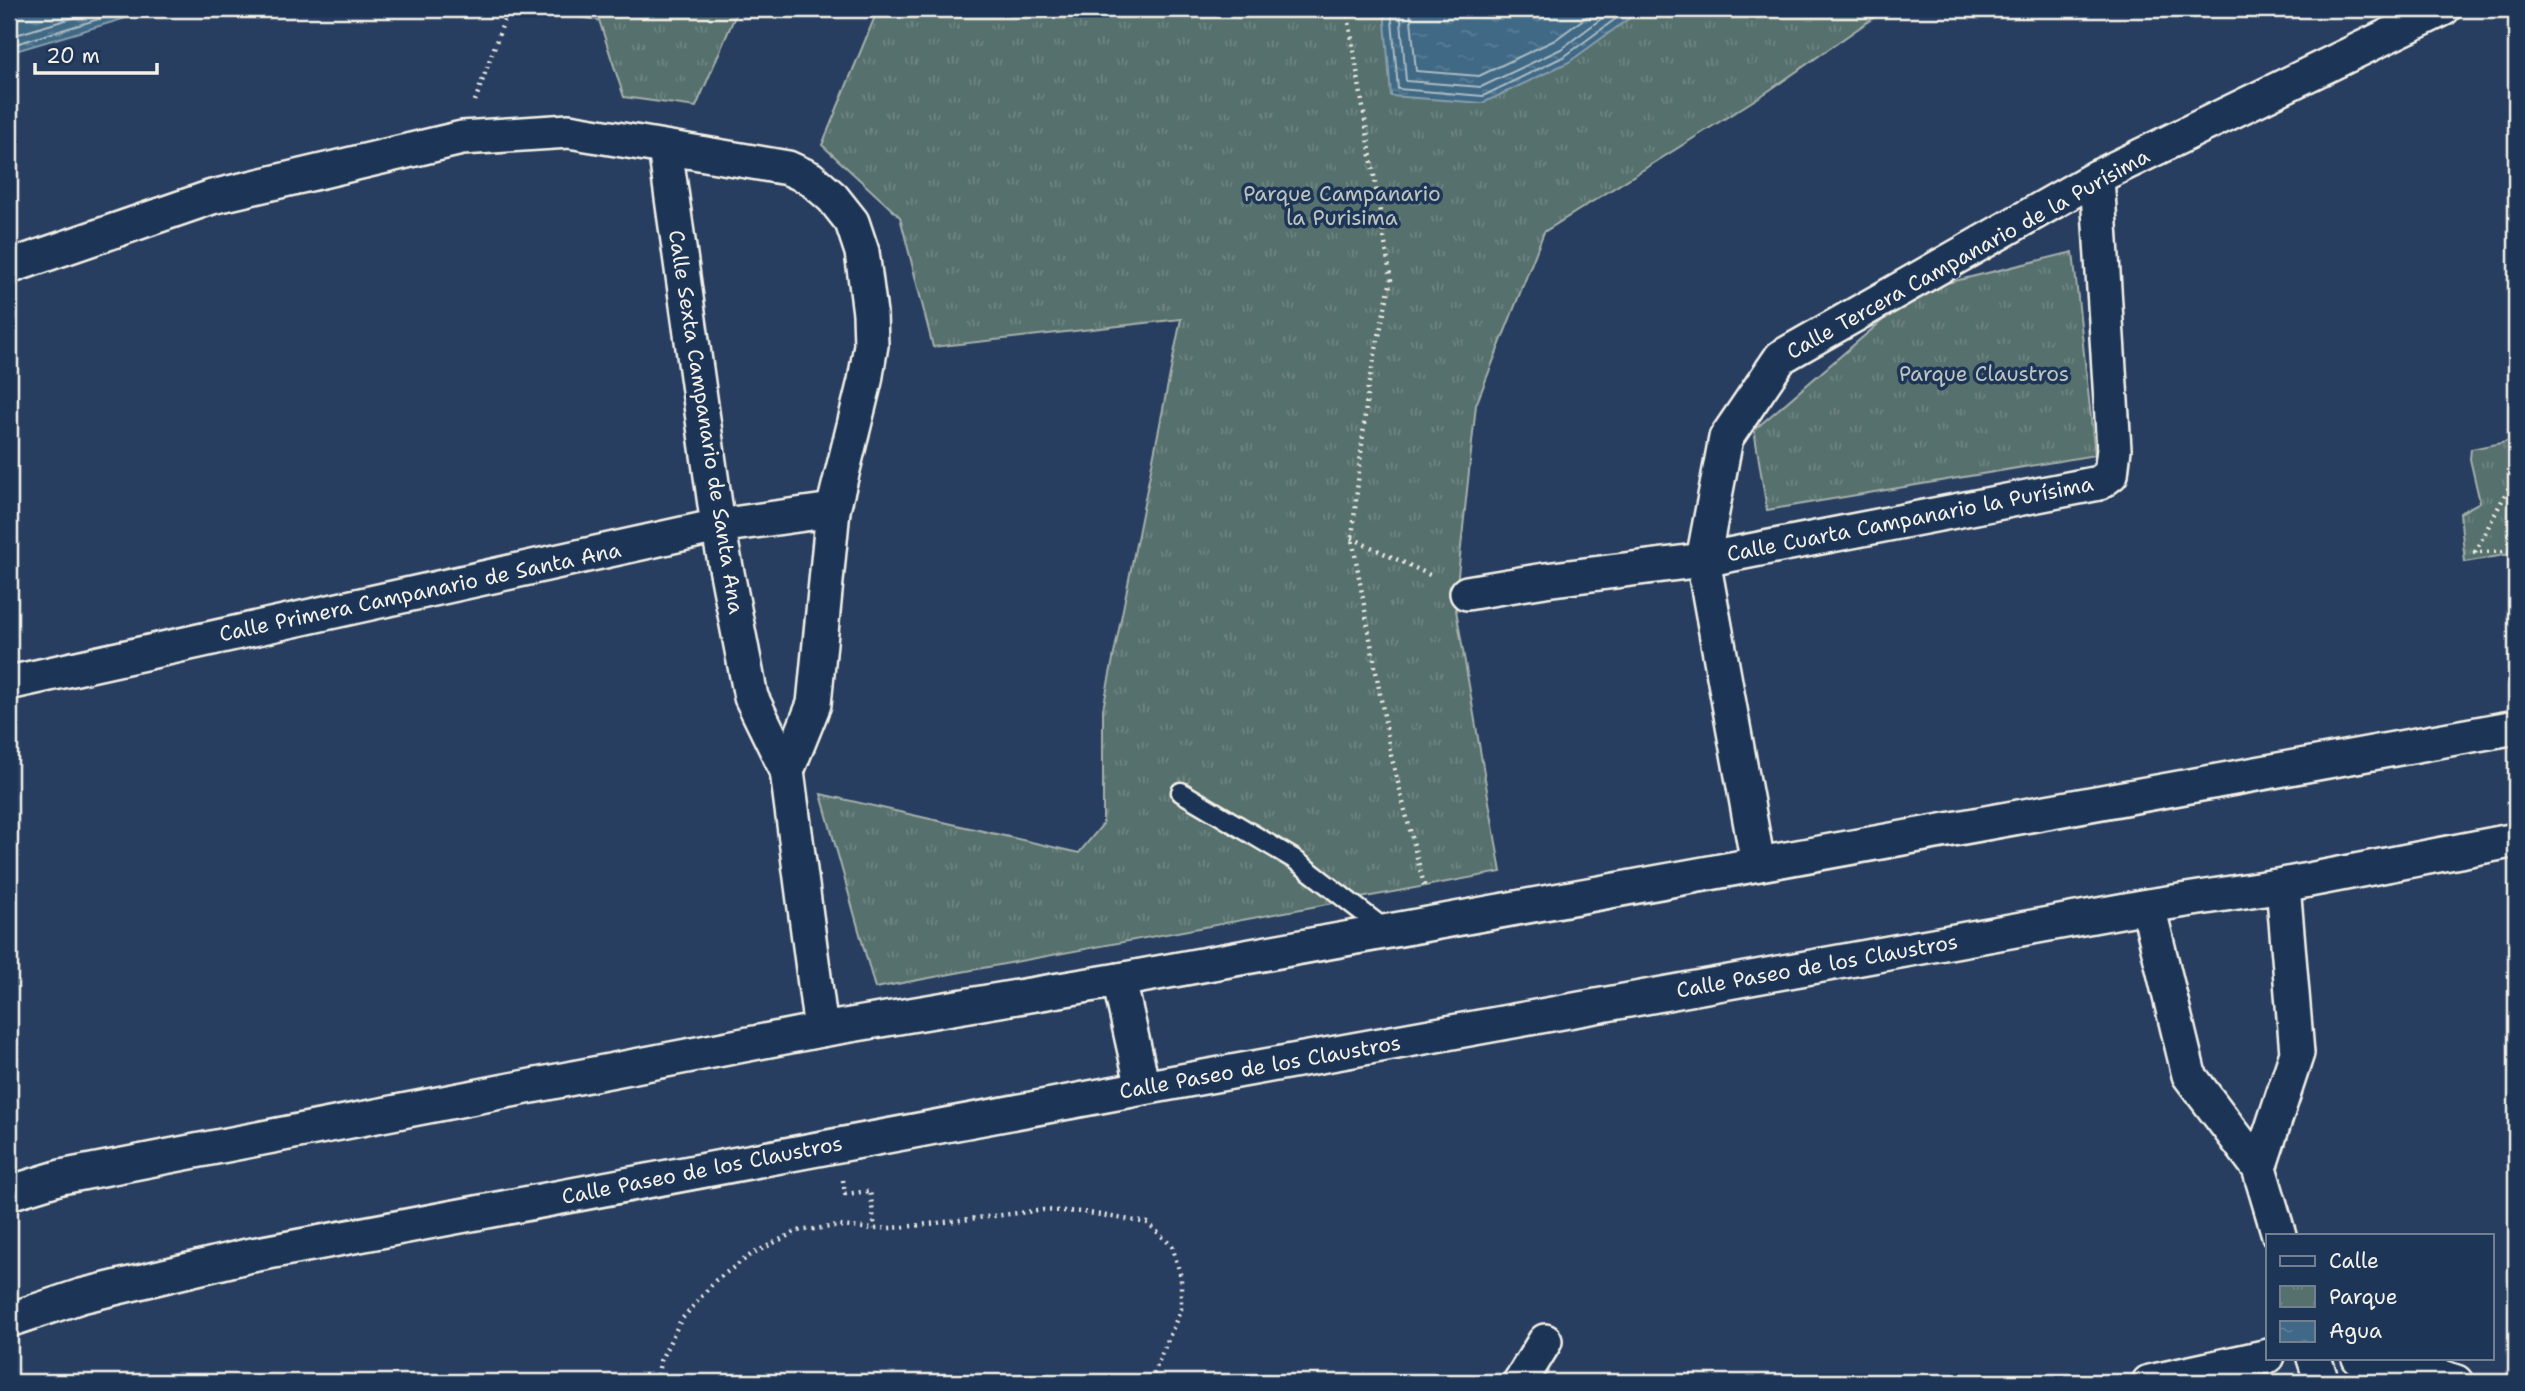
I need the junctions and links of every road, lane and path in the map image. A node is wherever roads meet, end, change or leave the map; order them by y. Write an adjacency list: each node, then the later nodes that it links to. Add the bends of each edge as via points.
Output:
1 (508, 9): 4 (path)
2 (1347, 9): 11 (path, via 1391,280 1368,387)
3 (2443, 9): 6 (street, Calle Tercera Campanario de la Purísima)
4 (462, 138): 5 (street, via 569,131); 7 (street, via 212,197)
5 (665, 148): 9 (street, via 789,168 810,178 852,222 862,252 871,345); 10 (street, Calle Sexta Campanario de Santa Ana)
6 (2097, 177): 13 (street, Calle Tercera Campanario de la Purísima, via 1781,357 1726,438); 13 (street, Calle Cuarta Campanario la Purísima, via 2114,449 2111,474 2098,483)
7 (9, 267)
8 (2516, 483): 12 (path, via 2515,476 2475,552)
9 (832, 510): 10 (street, Calle Primera Campanario de Santa Ana); 17 (street, via 814,704)
10 (718, 526): 15 (street, Calle Primera Campanario de Santa Ana); 17 (street, Calle Sexta Campanario de Santa Ana, via 751,697)
11 (1352, 538): 14 (path); 23 (path, via 1391,755)
12 (2516, 551)
13 (1703, 560): 14 (street); 20 (street, Calle Tercera Campanario de la Purísima)
14 (1467, 593)
15 (9, 683)
16 (2516, 727): 20 (street)
17 (787, 771): 26 (street)
18 (1181, 792): 24 (lane, via 1294,859)
19 (2516, 840): 21 (street, Calle Paseo de los Claustros)
20 (1758, 864): 23 (street)
21 (2283, 885): 22 (street, Calle Paseo de los Claustros); 29 (street, via 2297,1053)
22 (2148, 906): 27 (street, Calle Paseo de los Claustros); 29 (street, via 2189,1075)
23 (1434, 923): 24 (street)
24 (1388, 932): 25 (street)
25 (1119, 980): 26 (street); 27 (street)
26 (821, 1030): 30 (street, via 61,1177)
27 (1143, 1088): 28 (street, Calle Paseo de los Claustros)
28 (838, 1144): 31 (path, via 845,1194 870,1191); 33 (street, Calle Paseo de los Claustros, via 247,1256 81,1296)
29 (2259, 1168): 32 (street)
30 (9, 1193)
31 (875, 1229): 38 (path, via 839,1226 797,1231 743,1260 716,1280 681,1320 660,1361); 39 (path, via 1043,1210 1148,1223 1172,1246 1181,1277 1181,1309)
32 (2278, 1234)
33 (9, 1320)
34 (1545, 1341): 40 (street)
35 (2266, 1356): 41 (street)
36 (2315, 1360): 42 (street)
37 (2369, 1360): 43 (street)
38 (657, 1382)
39 (1150, 1382)
40 (1520, 1382)
41 (2149, 1382)
42 (2322, 1382)
43 (2456, 1382)

